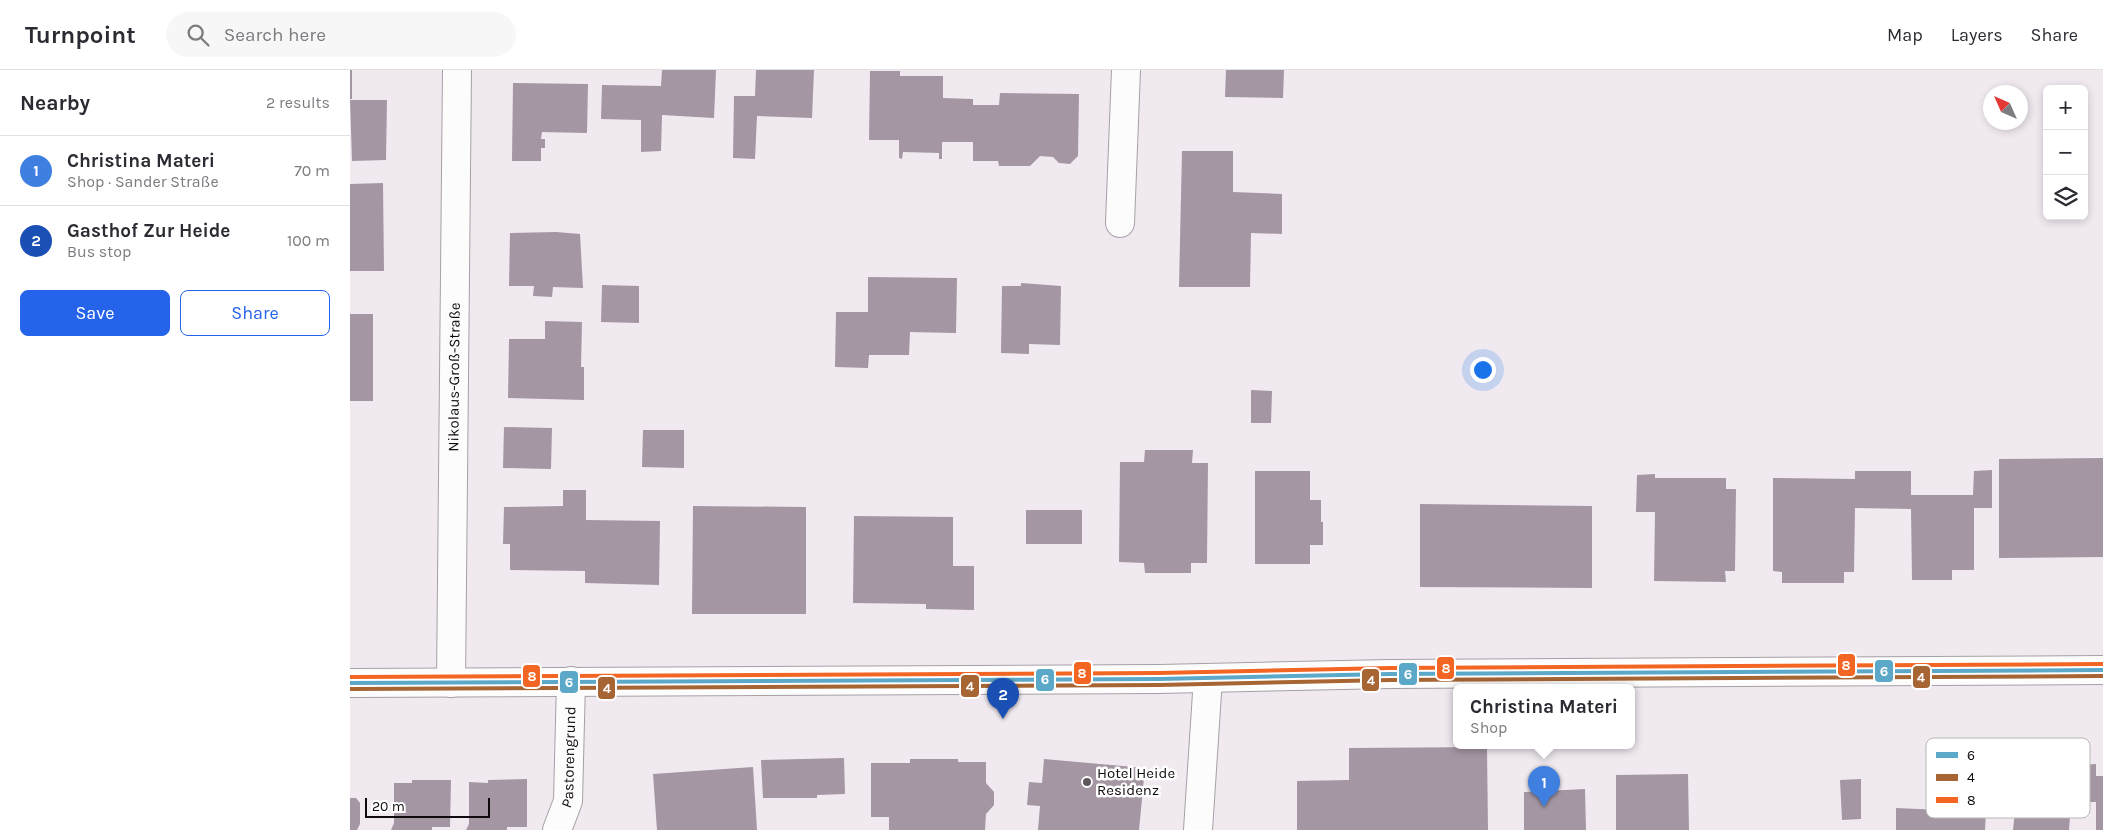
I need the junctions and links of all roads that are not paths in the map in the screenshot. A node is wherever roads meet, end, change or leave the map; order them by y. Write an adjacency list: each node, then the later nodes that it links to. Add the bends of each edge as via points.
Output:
1 (457, 70): 8 (street, Nikolaus-Groß-Straße)
2 (1126, 70): 3 (street)
3 (1120, 223)
4 (2103, 670): 5 (street)
5 (1208, 678): 6 (street); 10 (street)
6 (571, 681): 8 (street); 9 (street, Pastorengrund, via 568,801)
7 (350, 683): 8 (street)
8 (451, 683)
9 (557, 830)
10 (1198, 830)

